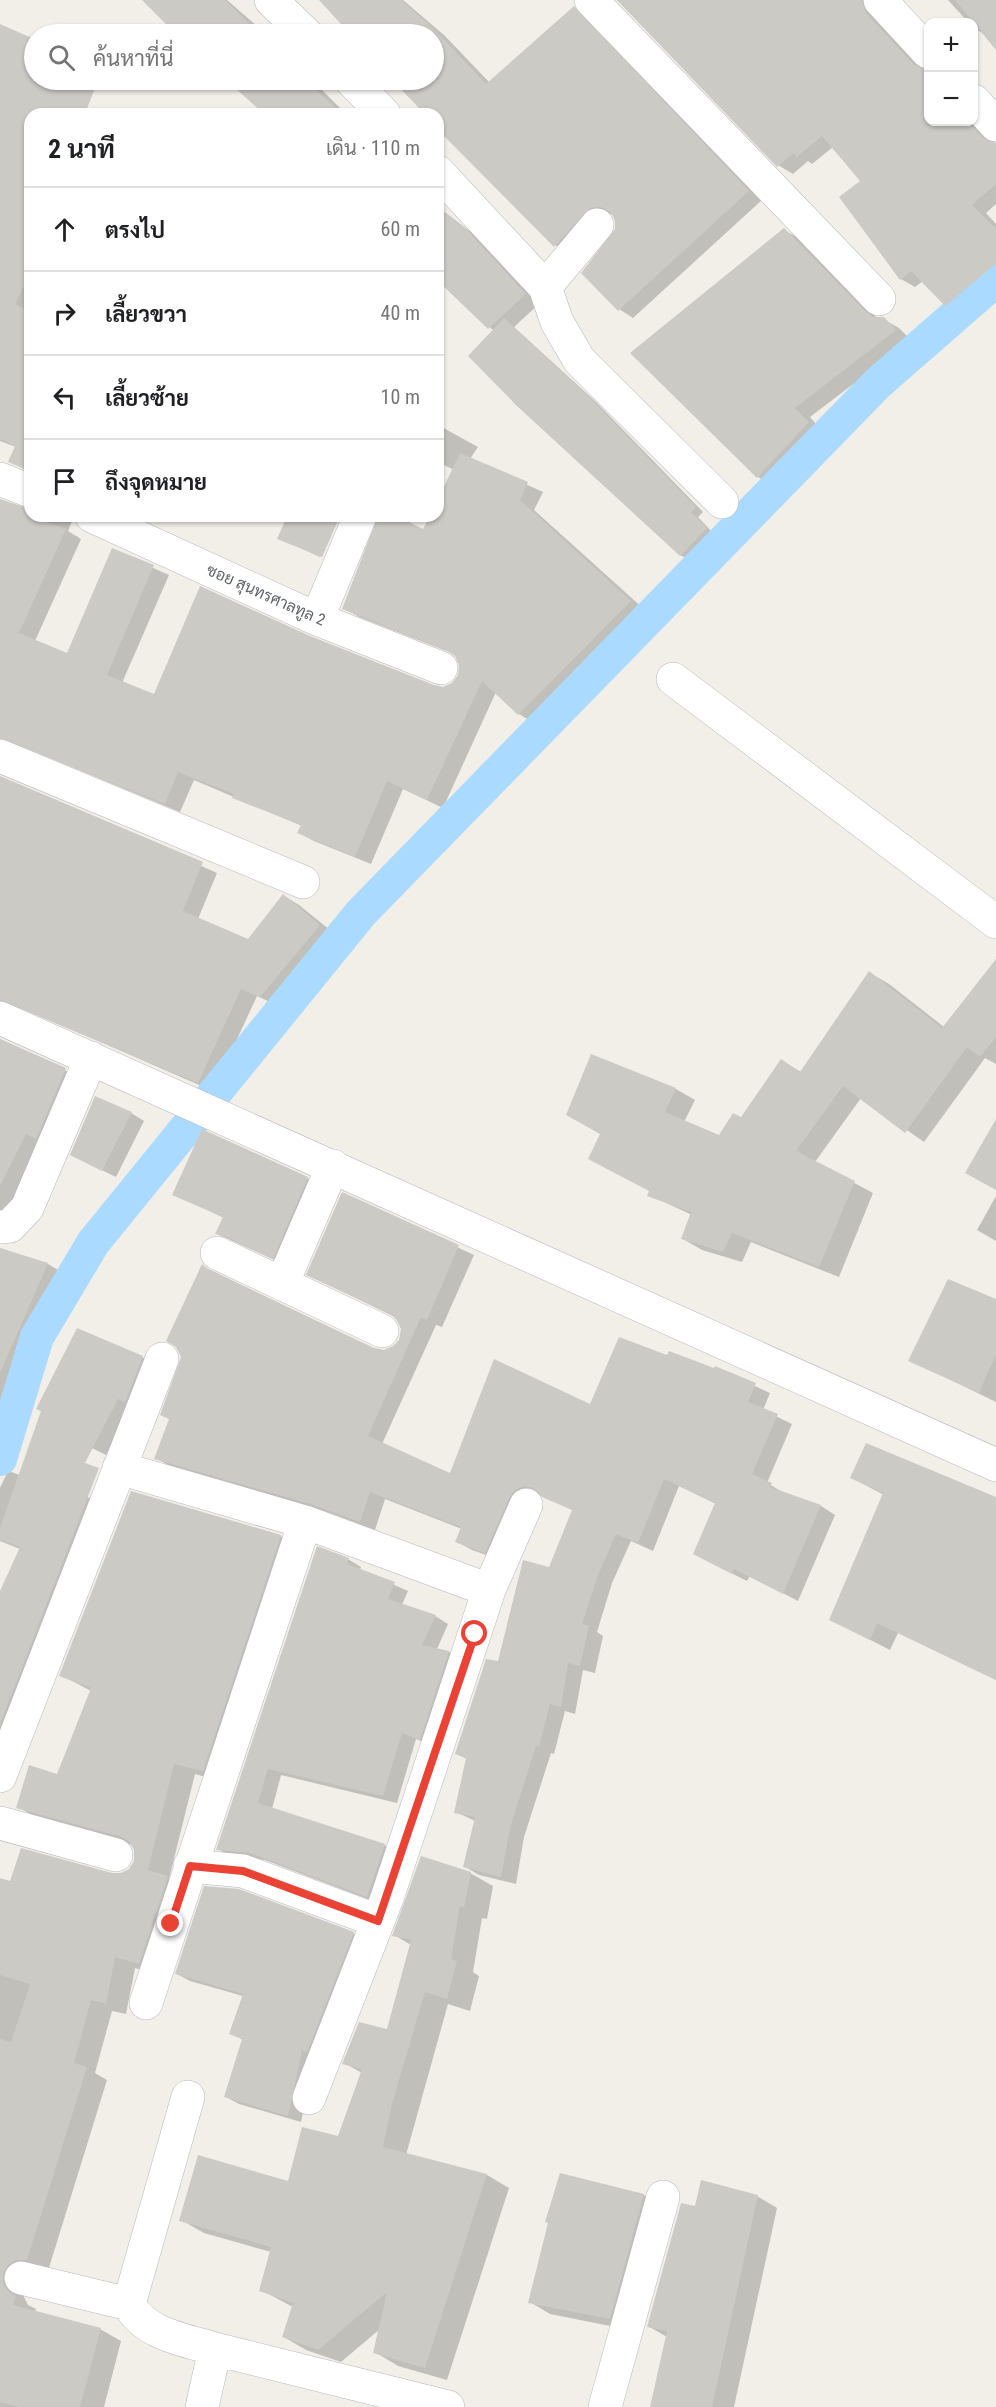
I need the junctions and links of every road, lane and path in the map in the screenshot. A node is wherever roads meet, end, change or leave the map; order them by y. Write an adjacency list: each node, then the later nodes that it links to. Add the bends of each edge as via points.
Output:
1 (271, 0): 4 (street)
2 (591, 0): 13 (street)
3 (880, 0): 5 (street)
4 (296, 24)
5 (924, 48)
6 (361, 90): 8 (street)
7 (978, 105): 9 (street)
8 (378, 108)
9 (996, 125)
10 (444, 178): 12 (street)
11 (597, 225): 12 (street)
12 (545, 287): 16 (street, via 557,322 579,360)
13 (879, 299)
14 (0, 479): 15 (street)
15 (24, 488)
16 (722, 502)
17 (105, 522): 19 (street, ซอย สุนทรศาลทูล 2)
18 (357, 522): 19 (street)
19 (317, 619): 20 (street, ซอย สุนทรศาลทูล 2)
20 (441, 668)
21 (673, 679): 24 (street)
22 (0, 756): 23 (street)
23 (303, 882)
24 (996, 922)
25 (0, 1018): 26 (street)
26 (91, 1058): 27 (street); 28 (street, via 27,1208 10,1226)
27 (333, 1166): 30 (street); 33 (street)
28 (0, 1227)
29 (218, 1252): 30 (street)
30 (282, 1284): 31 (street)
31 (382, 1331)
32 (162, 1359): 34 (street)
33 (996, 1465)
34 (119, 1467): 36 (street); 38 (street)
35 (526, 1505): 37 (street)
36 (305, 1522): 37 (street); 41 (street)
37 (489, 1590): 42 (street)
38 (0, 1776)
39 (0, 1824): 40 (street)
40 (116, 1855)
41 (190, 1866): 42 (street, via 243,1871); 43 (street)
42 (378, 1921): 45 (street)
43 (146, 2003)
44 (188, 2097): 48 (street)
45 (309, 2098)
46 (663, 2197): 52 (street)
47 (21, 2278): 48 (street)
48 (129, 2304): 49 (street, via 135,2316 152,2329)
49 (214, 2349): 50 (street); 51 (street)
50 (202, 2407)
51 (448, 2407)
52 (606, 2407)

